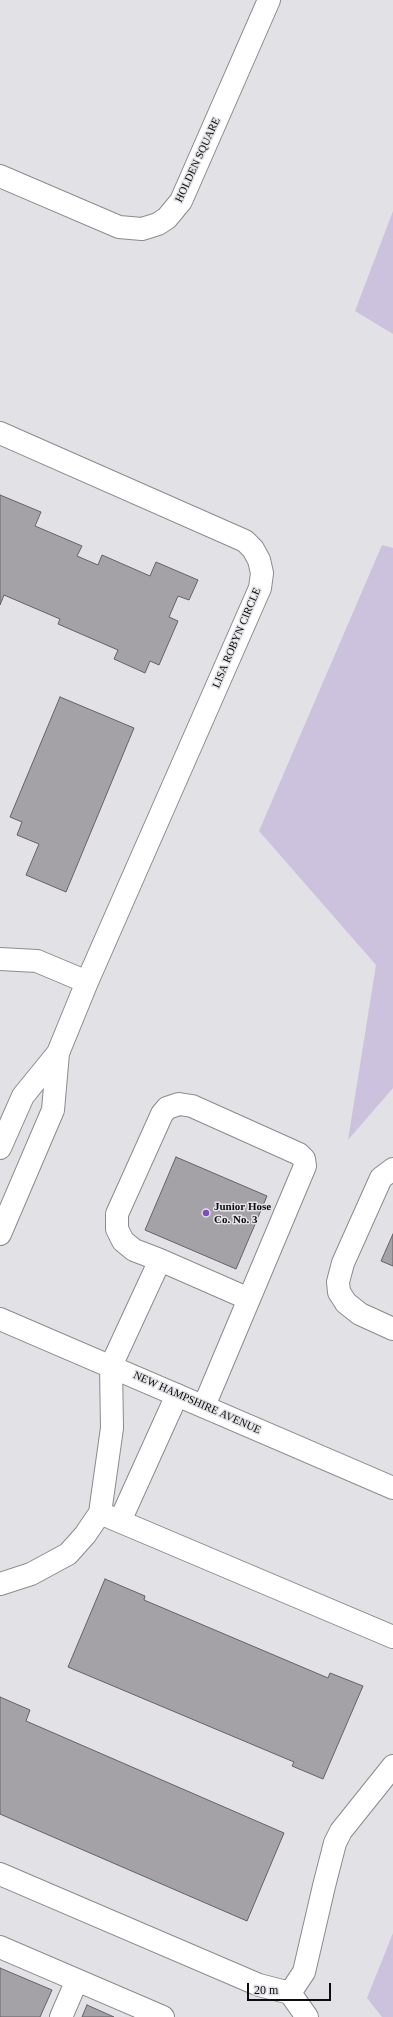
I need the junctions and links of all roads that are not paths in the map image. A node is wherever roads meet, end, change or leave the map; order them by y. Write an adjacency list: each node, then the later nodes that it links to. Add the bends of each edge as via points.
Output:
1 (269, 0): 2 (street, HOLDEN SQUARE, via 183,197 174,210 158,224 142,229 119,227)
2 (0, 176)
3 (0, 434): 5 (street, LISA ROBYN CIRCLE, via 245,541 259,560 262,573 260,588)
4 (0, 959): 5 (street, via 37,961)
5 (87, 982): 6 (street, LISA ROBYN CIRCLE)
6 (58, 1053): 7 (street, LISA ROBYN CIRCLE, via 23,1096); 9 (street, LISA ROBYN CIRCLE, via 53,1110)
7 (0, 1148)
8 (393, 1169): 13 (street, via 381,1178 343,1263 338,1282 339,1292 346,1303 360,1314)
9 (0, 1234)
10 (160, 1260): 11 (street); 11 (street, via 134,1250 123,1241 117,1229 117,1214 162,1114 172,1106 185,1104 298,1154 304,1159 305,1166); 14 (street)
11 (250, 1299): 16 (street)
12 (0, 1319): 14 (street, NEW HAMPSHIRE AVENUE)
13 (393, 1329)
14 (111, 1366): 15 (street, NEW HAMPSHIRE AVENUE); 18 (street, via 112,1428)
15 (177, 1395): 16 (street, NEW HAMPSHIRE AVENUE); 19 (street)
16 (204, 1406): 17 (street, NEW HAMPSHIRE AVENUE)
17 (393, 1488)
18 (100, 1513): 19 (street); 20 (street, via 68,1554 31,1574)
19 (120, 1521): 21 (street)
20 (0, 1584)
21 (393, 1637)
22 (393, 1766): 26 (street, via 341,1831 335,1844 304,1972)
23 (0, 1874): 26 (street, via 259,1985)
24 (0, 1947): 25 (street)
25 (77, 1980): 27 (street); 28 (street)
26 (290, 1993): 29 (street)
27 (61, 2017)
28 (163, 2017)
29 (308, 2017)

